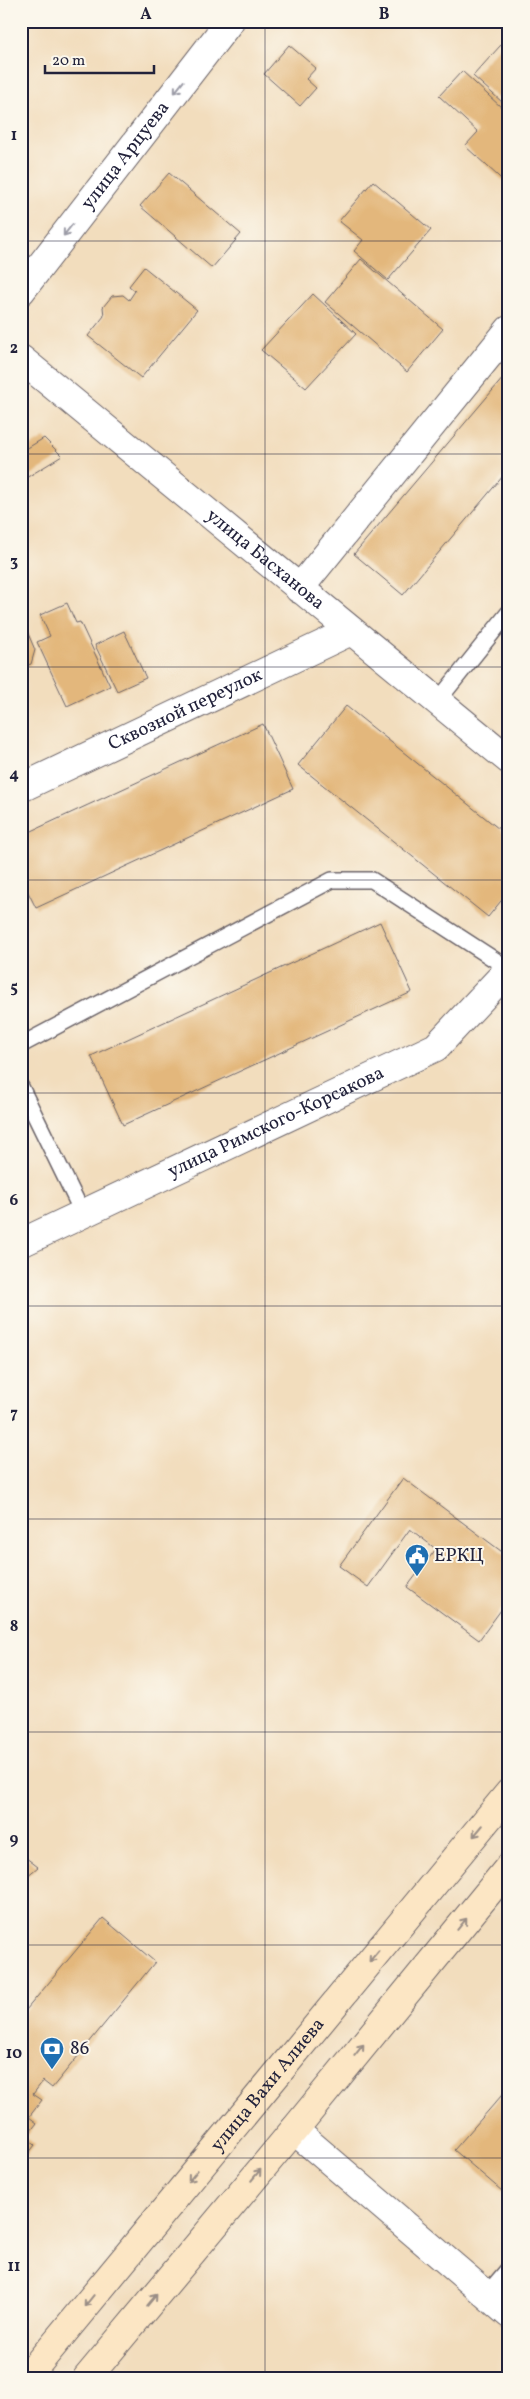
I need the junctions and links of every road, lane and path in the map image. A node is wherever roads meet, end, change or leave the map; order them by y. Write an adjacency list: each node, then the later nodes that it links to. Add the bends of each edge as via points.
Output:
1 (230, 21): 2 (street, улица Арцуева, one-way to 2)
2 (21, 291)
3 (509, 330): 5 (street)
4 (21, 359): 5 (street, улица Басханова)
5 (299, 589): 7 (street, улица Басханова)
6 (509, 612): 8 (lane)
7 (351, 632): 8 (street, улица Басханова); 10 (street, Сквозной переулок)
8 (438, 702): 9 (street, улица Басханова)
9 (509, 760)
10 (21, 788)
11 (509, 969): 12 (lane, via 372,880 332,880); 14 (street, улица Римского-Корсакова, via 436,1047)
12 (21, 1045)
13 (21, 1087): 14 (lane)
14 (83, 1214): 15 (street, улица Римского-Корсакова)
15 (21, 1243)
16 (509, 1793): 22 (main road, улица Вахи Алиева, one-way to 22)
17 (509, 1867): 18 (main road, one-way to 17)
18 (294, 2130): 20 (street); 23 (main road, one-way to 18)
19 (509, 2268): 20 (lane)
20 (486, 2294): 21 (street)
21 (509, 2314)
22 (26, 2378)
23 (87, 2378)

